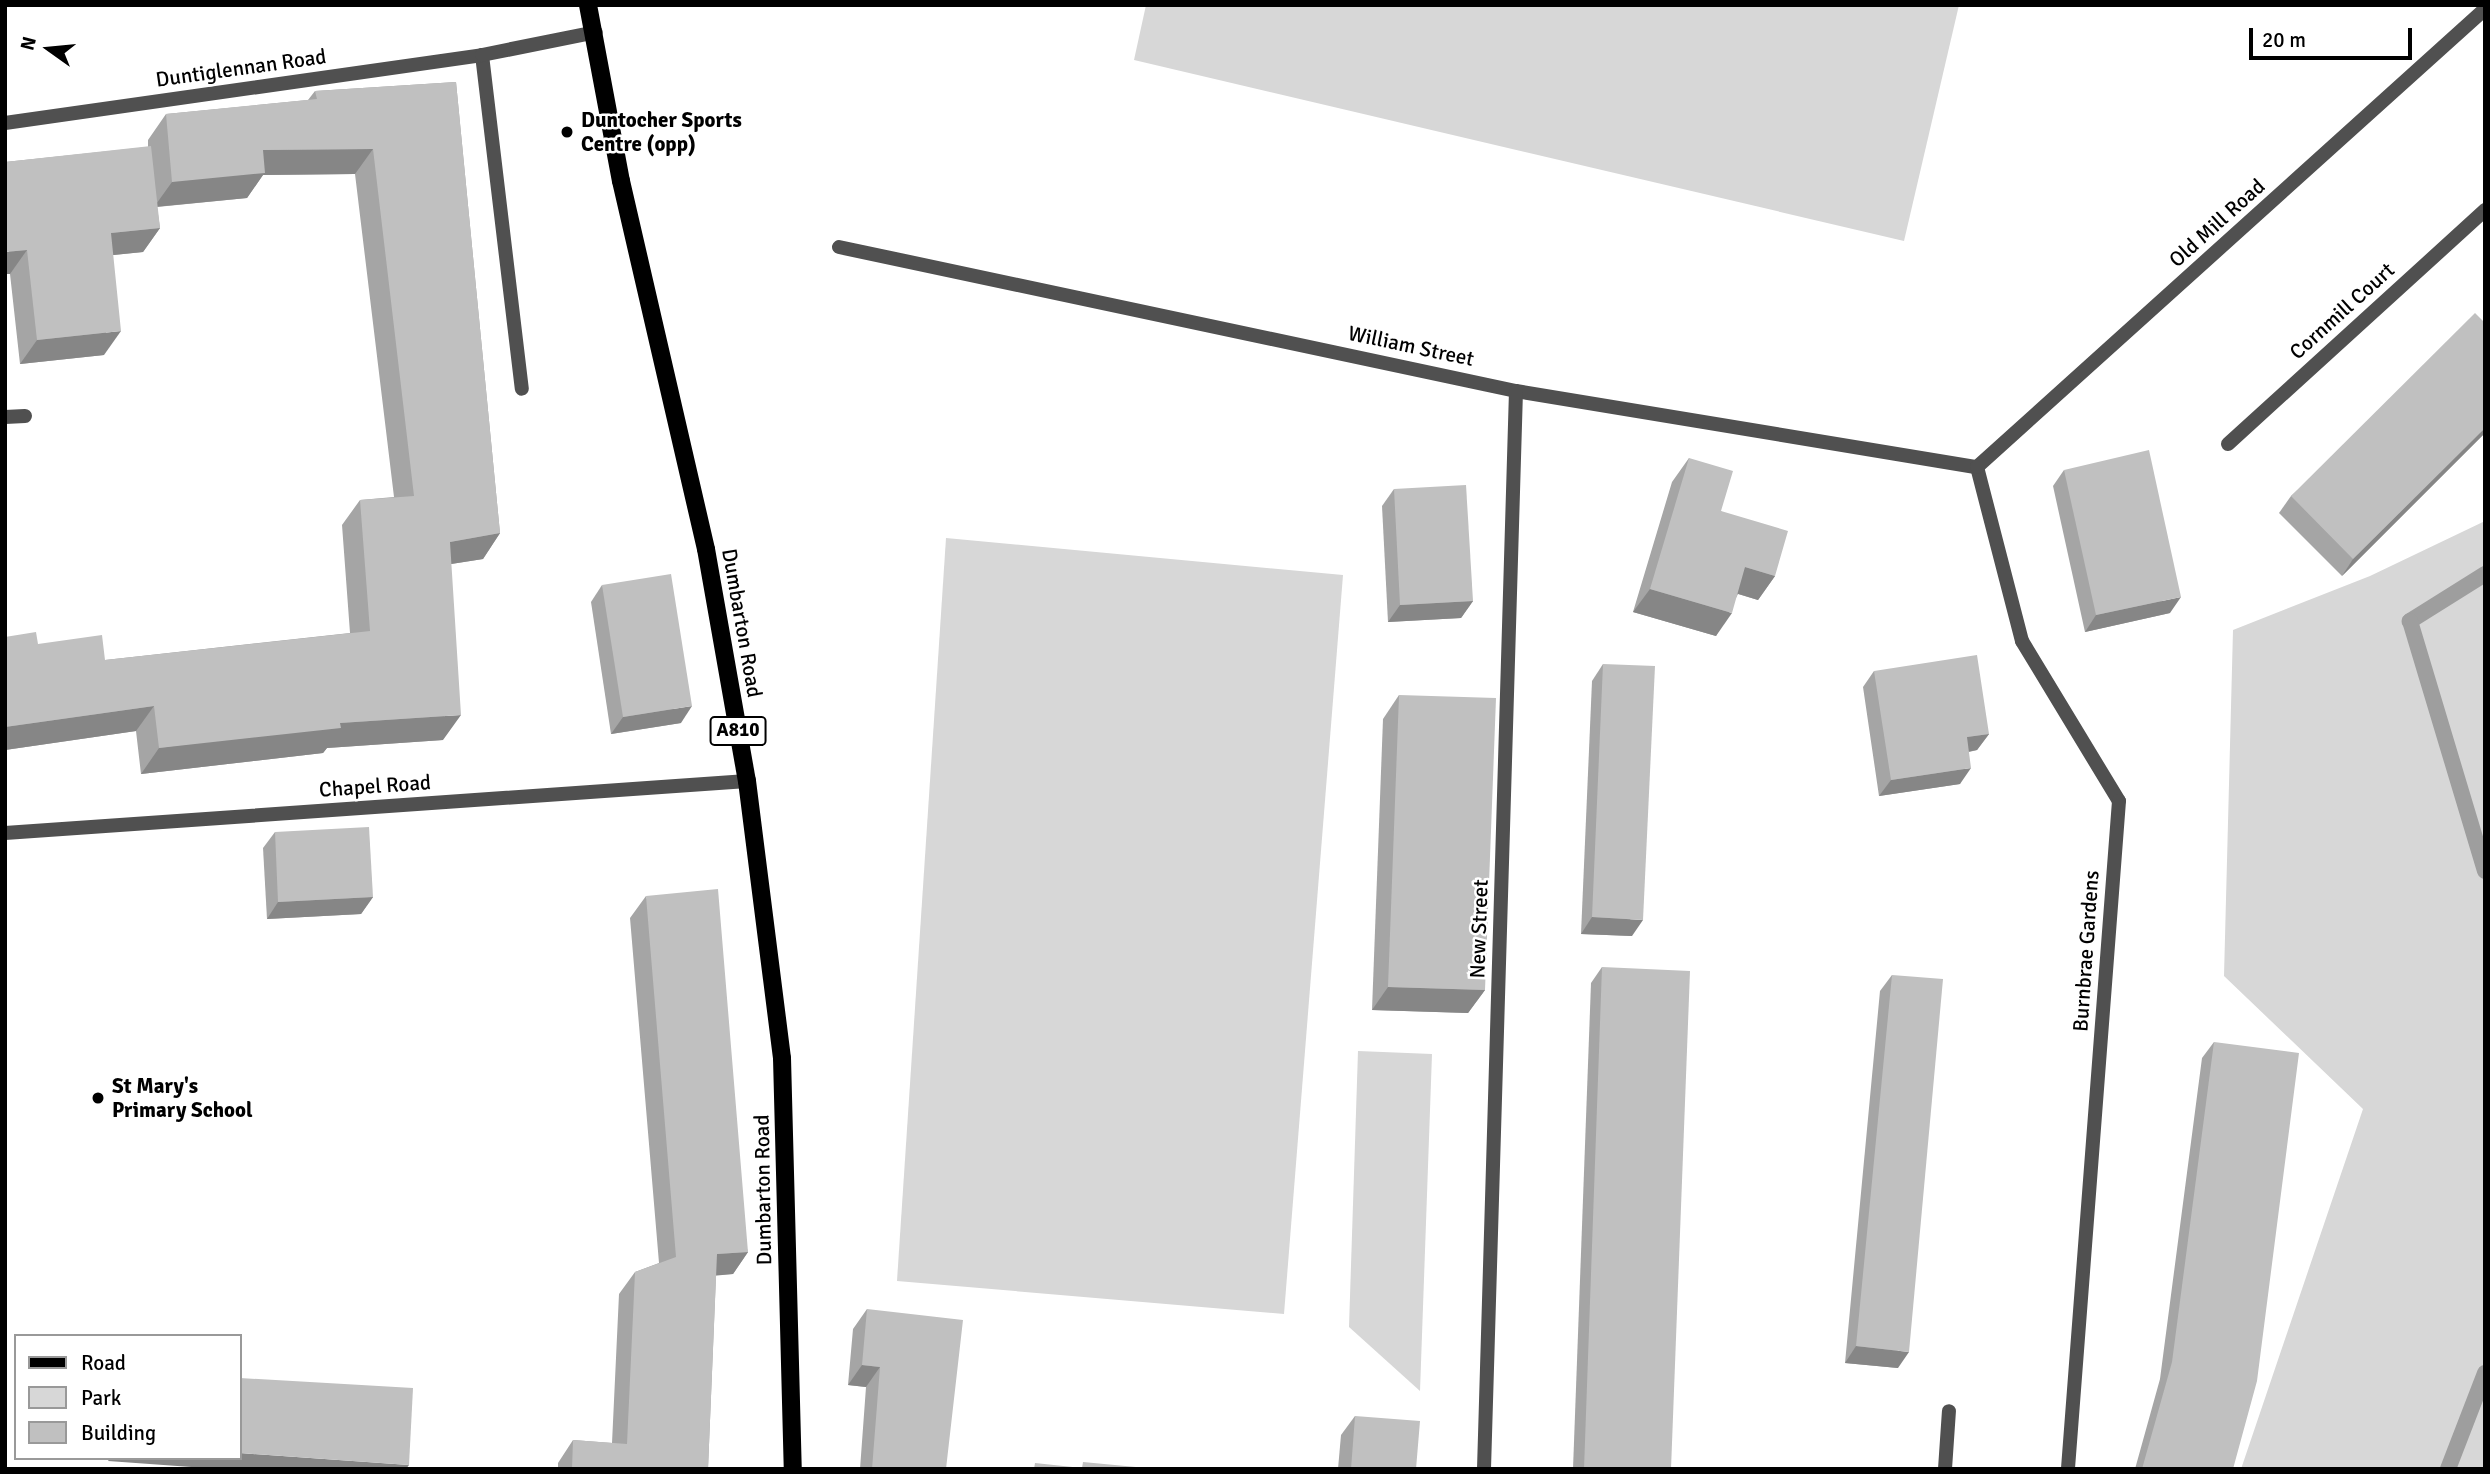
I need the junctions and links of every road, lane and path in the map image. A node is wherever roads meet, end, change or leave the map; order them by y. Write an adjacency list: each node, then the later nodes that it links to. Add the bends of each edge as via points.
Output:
1 (588, 5): 3 (main road, Dumbarton Road / A810)
2 (2485, 9): 13 (street, Old Mill Road)
3 (596, 32): 4 (street, Duntiglennan Road); 14 (main road, Dumbarton Road / A810, via 621,181 706,549)
4 (482, 55): 5 (street, Duntiglennan Road); 8 (street)
5 (5, 123)
6 (2485, 210): 12 (street, Cornmill Court)
7 (839, 247): 9 (street, William Street)
8 (522, 389)
9 (1516, 391): 13 (street, William Street); 18 (street, New Street)
10 (25, 416): 11 (street)
11 (5, 418)
12 (2228, 443)
13 (1978, 467): 20 (street, Burnbrae Gardens, via 2022,641 2119,801)
14 (747, 781): 15 (street, Chapel Road); 17 (main road, Dumbarton Road / A810, via 782,1058)
15 (5, 832)
16 (1949, 1411): 19 (street)
17 (793, 1469)
18 (1484, 1469)
19 (1945, 1469)
20 (2068, 1469)

